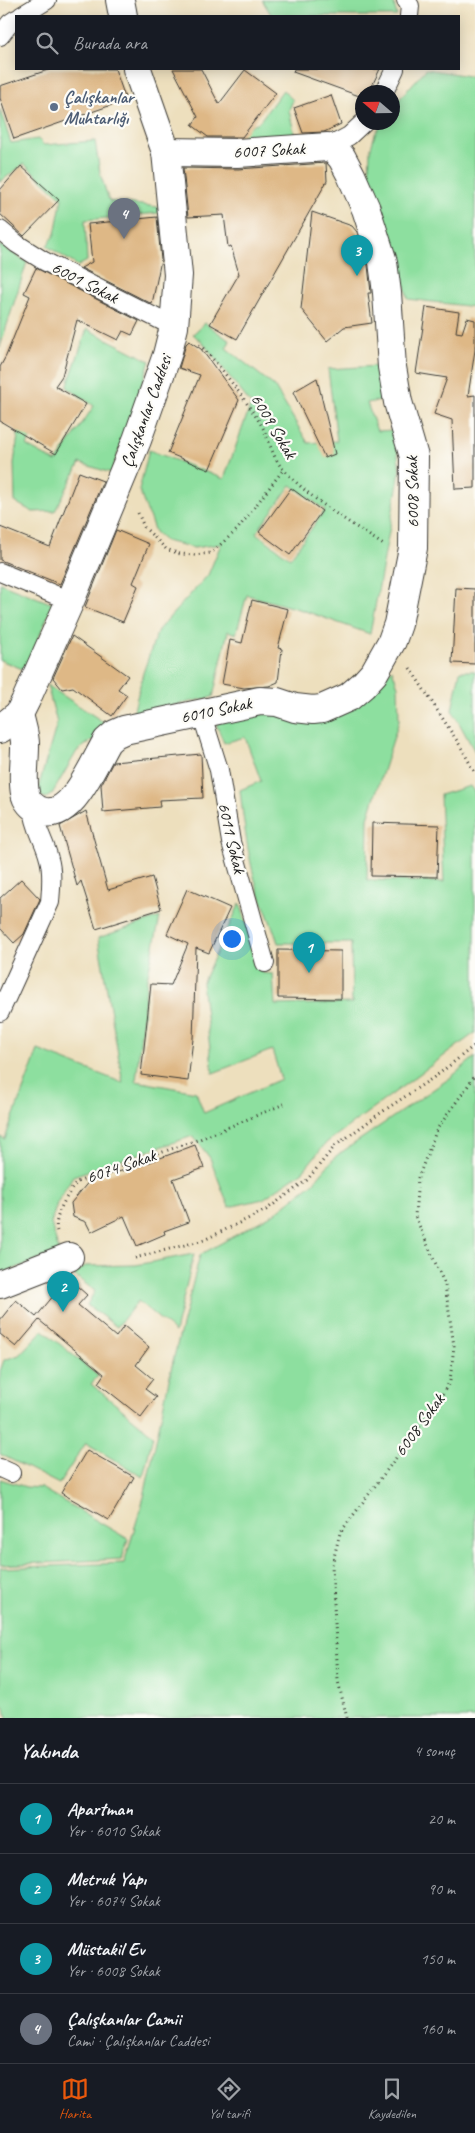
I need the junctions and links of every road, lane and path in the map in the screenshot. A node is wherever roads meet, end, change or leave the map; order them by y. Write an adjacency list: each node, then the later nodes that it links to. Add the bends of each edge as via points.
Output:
1 (47, 0): 4 (lane)
2 (120, 0): 5 (street)
3 (406, 0): 6 (lane, via 410,6)
4 (23, 15)
5 (124, 15)
6 (409, 15)
7 (15, 20): 8 (lane)
8 (0, 36)
9 (138, 70): 14 (street, Çalışkanlar Caddesi)
10 (395, 70): 11 (lane)
11 (387, 85)
12 (355, 130): 13 (lane, 6007 Sokak)
13 (328, 147): 14 (street, 6007 Sokak, via 237,153); 19 (street, 6008 Sokak, via 342,158 352,175 383,262 392,367 414,457)
14 (166, 152): 16 (street, Çalışkanlar Caddesi, via 178,275)
15 (0, 230): 16 (lane, 6001 Sokak, via 44,261)
16 (174, 328): 17 (path, 6009 Sokak, via 203,347 248,404); 18 (street, Çalışkanlar Caddesi)
17 (283, 470): 18 (path, via 237,530 211,553 194,555 166,549 157,541 144,527); 19 (path, 6009 Sokak, via 320,502)
18 (122, 479): 21 (street, Çalışkanlar Caddesi)
19 (410, 563): 22 (street, 6008 Sokak)
20 (0, 572): 21 (lane)
21 (70, 601): 24 (street, Çalışkanlar Caddesi)
22 (398, 624): 23 (street, 6010 Sokak, via 374,673 349,697 332,706 314,710 260,701); 25 (path, via 405,658)
23 (201, 712): 26 (street, 6010 Sokak, via 115,734 107,741 66,808 55,813); 27 (lane, 6011 Sokak, via 219,770 231,842)
24 (9, 721): 26 (street, via 26,746 25,796)
25 (475, 773)
26 (33, 808): 28 (lane, via 37,829 50,860 50,902)
27 (265, 963)
28 (0, 1012)
29 (475, 1045): 33 (path, via 335,1146 307,1180 266,1210 204,1240)
30 (475, 1076): 35 (path, 6008 Sokak, via 437,1129 418,1178 415,1216 445,1285 454,1346 450,1381 340,1533 332,1566 338,1681)
31 (284, 1104): 32 (path, 6074 Sokak, via 200,1139 77,1182 70,1190 56,1227)
32 (69, 1257): 34 (street)
33 (135, 1258)
34 (0, 1284)
35 (347, 1718)

